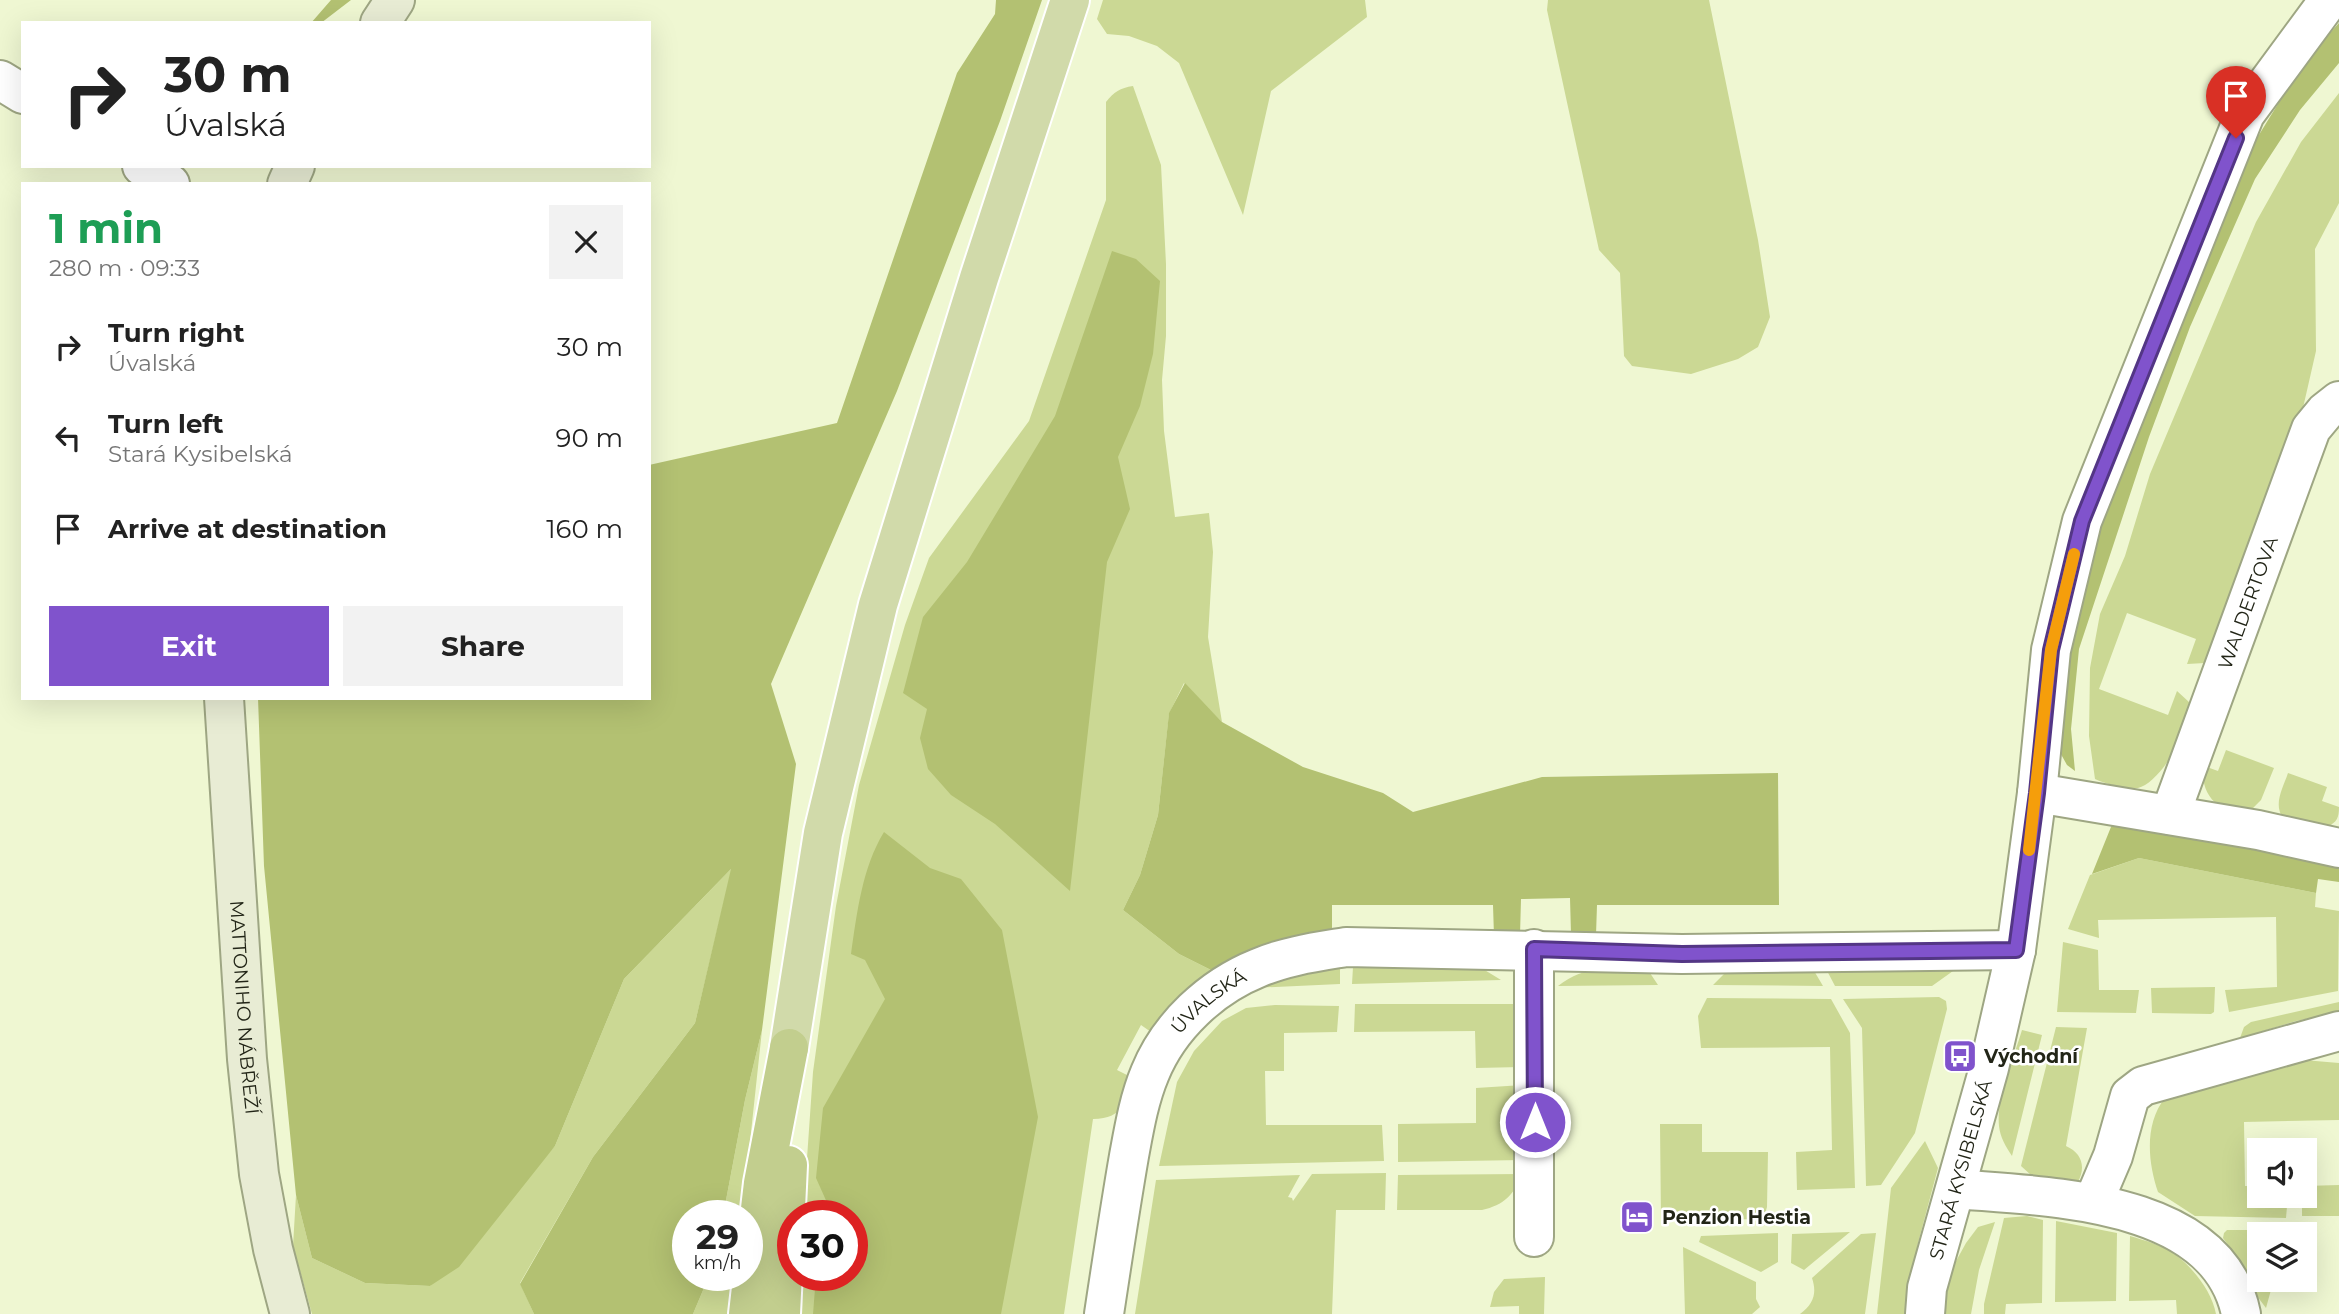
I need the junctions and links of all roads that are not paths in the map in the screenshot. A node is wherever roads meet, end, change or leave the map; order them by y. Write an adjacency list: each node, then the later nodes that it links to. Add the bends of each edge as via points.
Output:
1 (395, 0): 4 (main road)
2 (1070, 0): 17 (main road, via 878,606 823,833)
3 (2329, 0): 11 (street, STARÁ KYSIBELSKÁ, via 2245,114 2082,521 2051,650)
4 (381, 21)
5 (0, 80): 6 (street)
6 (21, 93)
7 (145, 168): 8 (street)
8 (167, 182)
9 (2339, 401): 12 (street, WALDERTOVA, via 2311,429)
10 (224, 700): 21 (main road, MATTONIHO NÁBŘEŽÍ, via 247,1059 259,1174)
11 (2037, 793): 12 (street); 15 (street, STARÁ KYSIBELSKÁ)
12 (2171, 815): 13 (street)
13 (2339, 848)
14 (1534, 949): 15 (street, ÚVALSKÁ, via 1682,954); 20 (street); 24 (street, ÚVALSKÁ, via 1324,950 1258,968 1202,1001 1174,1032 1150,1073 1131,1149)
15 (2016, 950): 18 (street, STARÁ KYSIBELSKÁ)
16 (2339, 1031): 19 (street, via 2143,1086 2130,1096 2113,1156)
17 (789, 1048): 22 (highway, via 763,1183); 23 (highway)
18 (1956, 1189): 19 (street); 25 (street, STARÁ KYSIBELSKÁ, via 1927,1288)
19 (2093, 1203): 26 (street, via 2165,1224 2189,1238 2224,1275)
20 (1534, 1237)
21 (290, 1314)
22 (748, 1314)
23 (781, 1314)
24 (1104, 1314)
25 (1925, 1314)
26 (2241, 1314)

